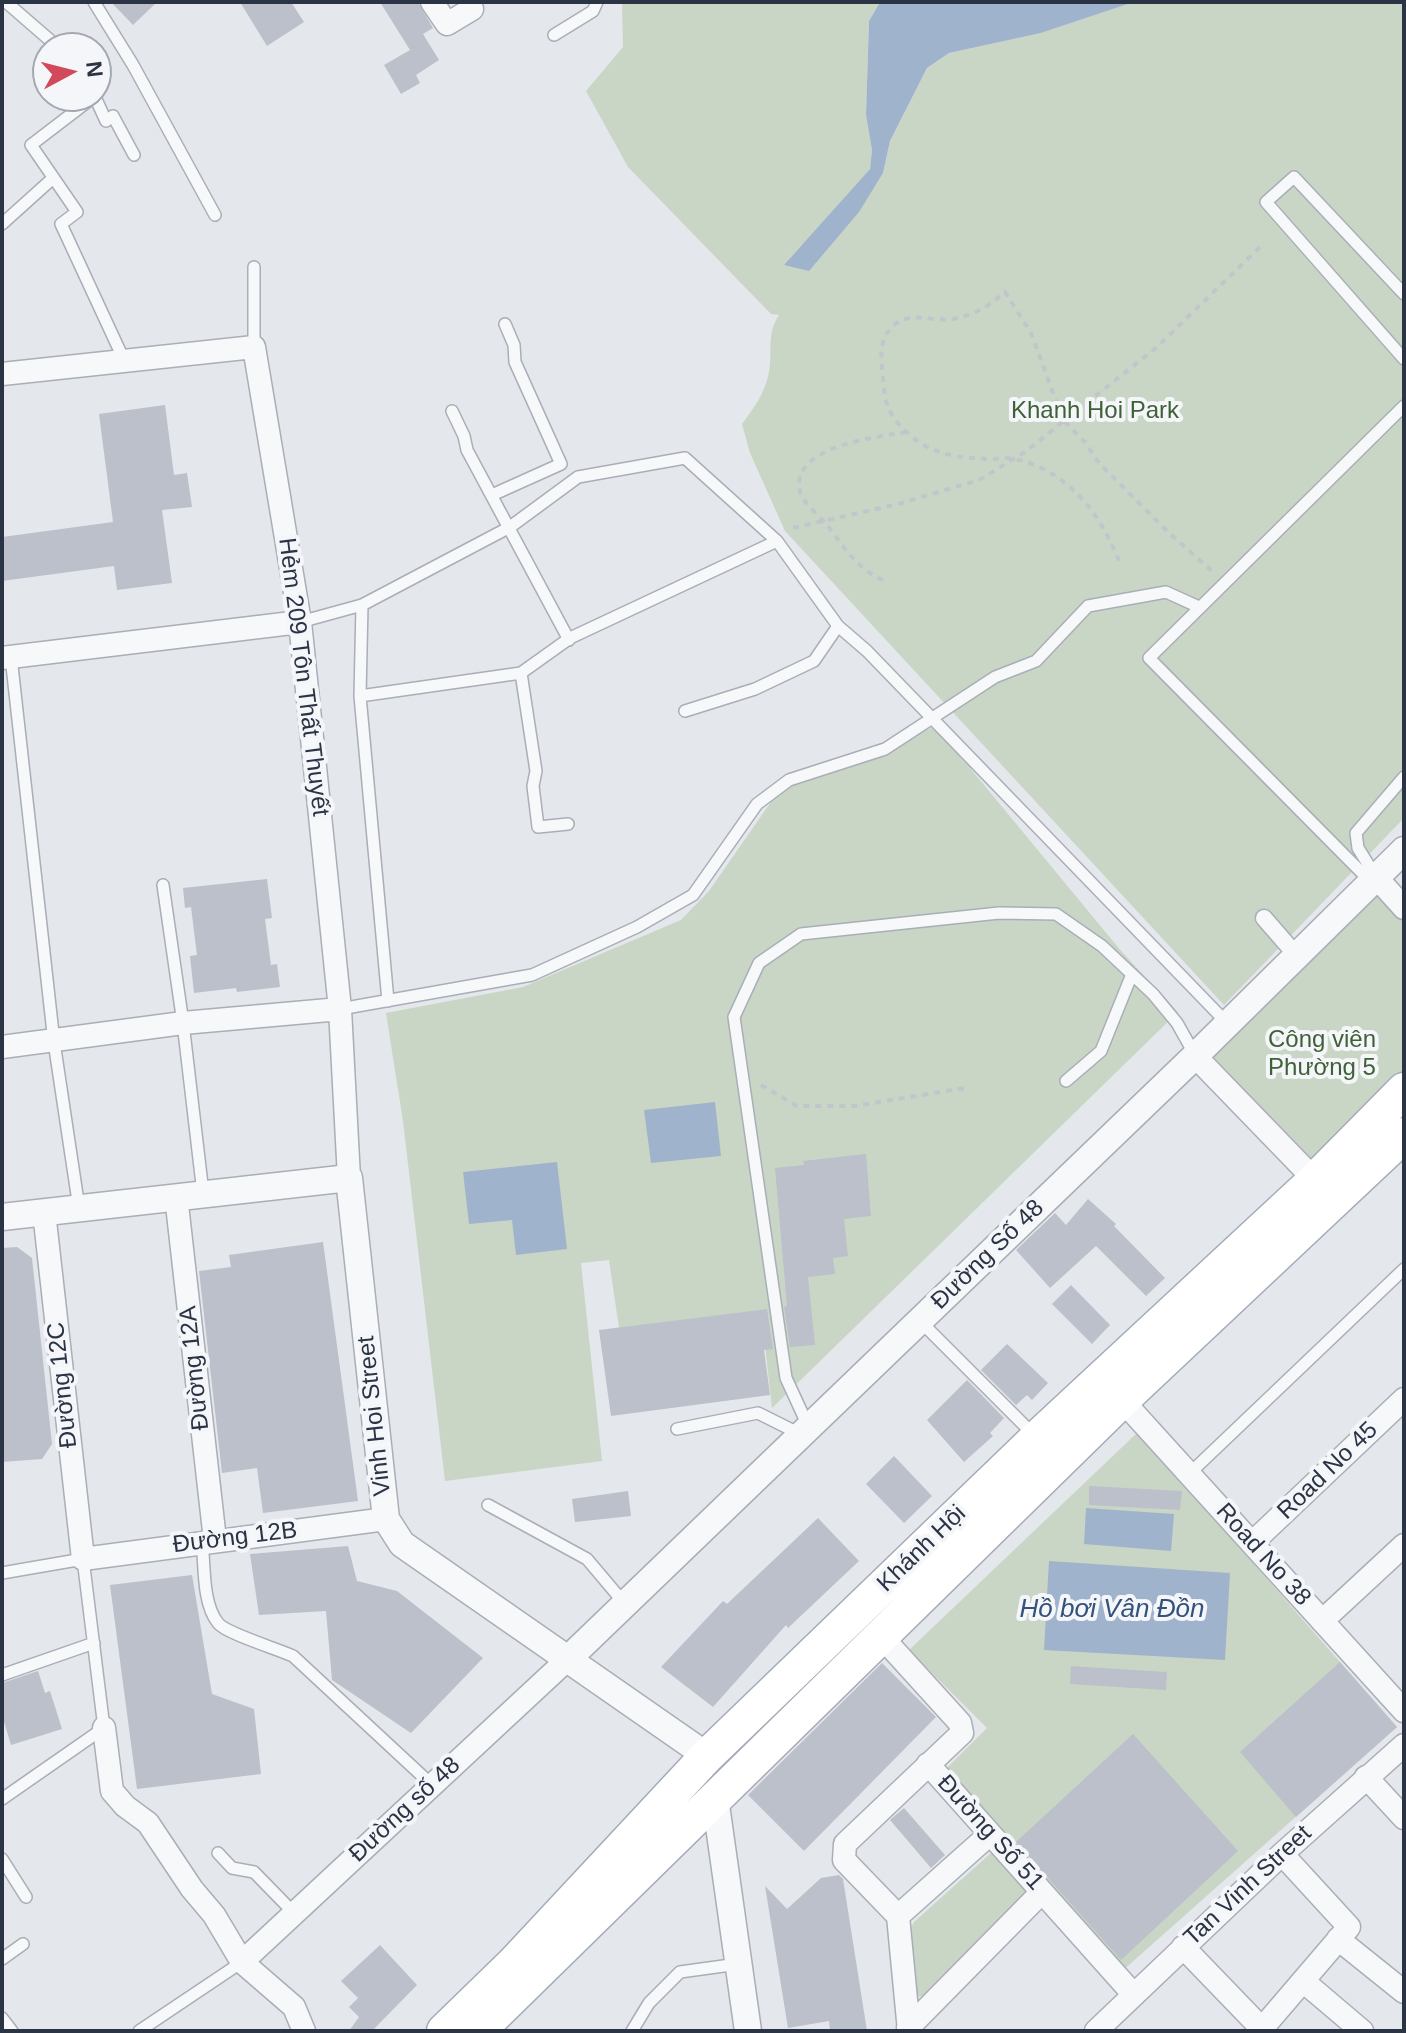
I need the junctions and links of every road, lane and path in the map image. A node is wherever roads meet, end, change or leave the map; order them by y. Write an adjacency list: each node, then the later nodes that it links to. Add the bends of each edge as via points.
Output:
1 (6, 2): 6 (lane)
2 (94, 2): 12 (lane)
3 (432, 2): 5 (street, via 447,24)
4 (597, 2): 7 (lane, via 593,11)
5 (472, 9)
6 (41, 32)
7 (554, 35)
8 (74, 112): 11 (lane, via 31,145)
9 (102, 112): 10 (lane, via 106,121 113,116)
10 (134, 155)
11 (52, 179): 13 (lane); 20 (lane, via 77,212 61,224)
12 (215, 215)
13 (2, 224)
14 (1262, 245): 24 (path, via 1157,347)
15 (254, 267): 18 (lane)
16 (1404, 294): 19 (lane, via 1294,177 1266,202)
17 (505, 324): 27 (lane, via 515,362 561,464)
18 (254, 347): 20 (street); 37 (street, Hẻm 209 Tôn Thất Thuyết)
19 (1404, 359)
20 (124, 360): 21 (street)
21 (2, 374)
22 (1404, 406): 34 (lane)
23 (452, 411): 27 (lane)
24 (1063, 420): 25 (path, via 1031,333 1005,292 989,307 951,319 914,316 895,323 882,339 886,406); 26 (path); 34 (path, via 1099,463)
25 (907, 432): 26 (path, via 934,452); 28 (path, via 824,452 808,463 800,494)
26 (1014, 458): 28 (path, via 979,480); 32 (path, via 1072,489 1105,527)
27 (492, 495): 29 (lane)
28 (825, 522): 30 (path); 33 (path, via 859,564)
29 (510, 527): 31 (lane, via 578,477 685,458); 35 (lane); 39 (lane)
30 (793, 528)
31 (777, 541): 38 (lane); 39 (lane)
32 (1119, 561)
33 (883, 580)
34 (1225, 582): 36 (lane)
35 (362, 605): 37 (lane); 42 (lane)
36 (1199, 607): 44 (lane, via 1166,592 1088,606 1036,661 995,677); 48 (lane, via 1149,658)
37 (300, 622): 40 (street); 55 (street, Hẻm 209 Tôn Thất Thuyết)
38 (838, 626): 43 (lane, via 814,661 755,689); 44 (lane)
39 (570, 639): 41 (lane)
40 (6, 657): 58 (lane)
41 (521, 673): 42 (lane); 46 (lane, via 536,771 538,827)
42 (360, 696): 54 (lane)
43 (685, 711)
44 (932, 720): 54 (lane, via 885,749 789,780 757,804 693,895 637,927 532,975); 57 (lane)
45 (1404, 777): 48 (lane, via 1356,833)
46 (568, 824)
47 (1404, 850): 48 (street, Đường Số 48)
48 (1374, 880): 50 (street); 52 (street, Đường Số 48)
49 (163, 885): 56 (lane)
50 (1404, 908)
51 (1264, 918): 52 (street)
52 (1297, 956): 57 (street, Đường Số 48)
53 (1132, 974): 60 (lane, via 1177,1023); 61 (lane, via 1056,914 999,913 801,934 759,963 734,1017); 62 (lane, via 1101,1051)
54 (388, 1001): 55 (lane)
55 (340, 1009): 56 (street); 66 (street, Vinh Hoi Street)
56 (183, 1023): 58 (street); 68 (lane)
57 (1228, 1024): 60 (street, Đường Số 48)
58 (54, 1042): 59 (street); 70 (lane)
59 (2, 1047)
60 (1195, 1056): 67 (street); 74 (street, Đường Số 48)
61 (741, 1074): 63 (path, via 797,1106 855,1106); 78 (lane, via 786,1378)
62 (1066, 1081)
63 (965, 1088)
64 (1399, 1104): 67 (main road, Khánh Hội)
65 (1404, 1135): 76 (main road, Khánh Hội)
66 (349, 1178): 68 (street); 82 (street, Vinh Hoi Street)
67 (1315, 1180): 79 (main road, Khánh Hội)
68 (203, 1193): 69 (street)
69 (176, 1196): 70 (street); 83 (street, Đường 12A)
70 (79, 1209): 71 (street)
71 (44, 1212): 72 (street); 86 (street, Đường 12C)
72 (2, 1217)
73 (1404, 1269): 80 (lane)
74 (920, 1320): 78 (street, Đường Số 48); 79 (lane)
75 (1404, 1399): 84 (street, Road No 45)
76 (1122, 1400): 80 (street, Road No 38); 90 (main road, Khánh Hội)
77 (677, 1429): 78 (lane, via 758,1413)
78 (805, 1431): 88 (street, Đường Số 48)
79 (1037, 1438): 97 (main road, Khánh Hội)
80 (1189, 1474): 84 (street, Road No 38)
81 (488, 1505): 88 (lane, via 587,1559)
82 (386, 1519): 83 (street, Đường 12B); 92 (street, Vinh Hoi Street, via 402,1544)
83 (208, 1541): 86 (street, Đường 12B); 100 (lane, via 209,1600 218,1624 293,1656)
84 (1252, 1543): 89 (street, Road No 38)
85 (1401, 1554): 89 (street)
86 (83, 1559): 87 (lane); 91 (lane)
87 (2, 1573)
88 (625, 1604): 92 (street, Đường Số 48)
89 (1322, 1621): 94 (street, Road No 38)
90 (881, 1636): 98 (street, Đường Số 51, via 960,1723 962,1733); 101 (main road, Khánh Hội)
91 (94, 1643): 93 (lane); 95 (lane)
92 (569, 1658): 97 (street, Vinh Hoi Street); 100 (street, Đường số 48)
93 (2, 1675)
94 (1404, 1711)
95 (104, 1728): 102 (lane); 116 (street, via 112,1791 148,1823)
96 (1404, 1745): 99 (street, Tan Vinh Street)
97 (707, 1756): 122 (main road, Khánh Hội)
98 (928, 1764): 104 (street, Đường Số 51); 111 (street, via 845,1844 844,1860)
99 (1366, 1777): 103 (street); 106 (street, Tan Vinh Street)
100 (432, 1785): 110 (street, Đường số 48)
101 (715, 1798): 117 (street); 122 (main road, Khánh Hội)
102 (2, 1799)
103 (1404, 1818)
104 (990, 1834): 108 (street, Đường Số 51); 111 (street)
105 (218, 1853): 110 (lane, via 232,1868 254,1872)
106 (1282, 1854): 112 (street); 114 (street, Tan Vinh Street)
107 (2, 1859): 109 (lane)
108 (1042, 1892): 120 (street, Đường Số 51); 123 (street)
109 (26, 1897)
110 (294, 1913): 116 (street, Đường số 48)
111 (898, 1916): 123 (street)
112 (1343, 1933): 118 (street); 119 (street)
113 (23, 1944): 115 (lane)
114 (1183, 1947): 120 (street, Tan Vinh Street); 124 (street)
115 (2, 1959)
116 (242, 1962): 126 (lane); 127 (street, via 294,2007)
117 (739, 1964): 128 (lane, via 680,1972 649,2003); 129 (street)
118 (1303, 1981): 124 (street); 131 (street)
119 (1404, 1992)
120 (1134, 1995): 130 (street, Tan Vinh Street)
121 (2, 2018): 125 (lane)
122 (452, 2029)
123 (908, 2030)
124 (1262, 2030)
125 (12, 2031)
126 (139, 2031)
127 (304, 2031)
128 (632, 2031)
129 (748, 2031)
130 (1096, 2031)
131 (1362, 2031)

